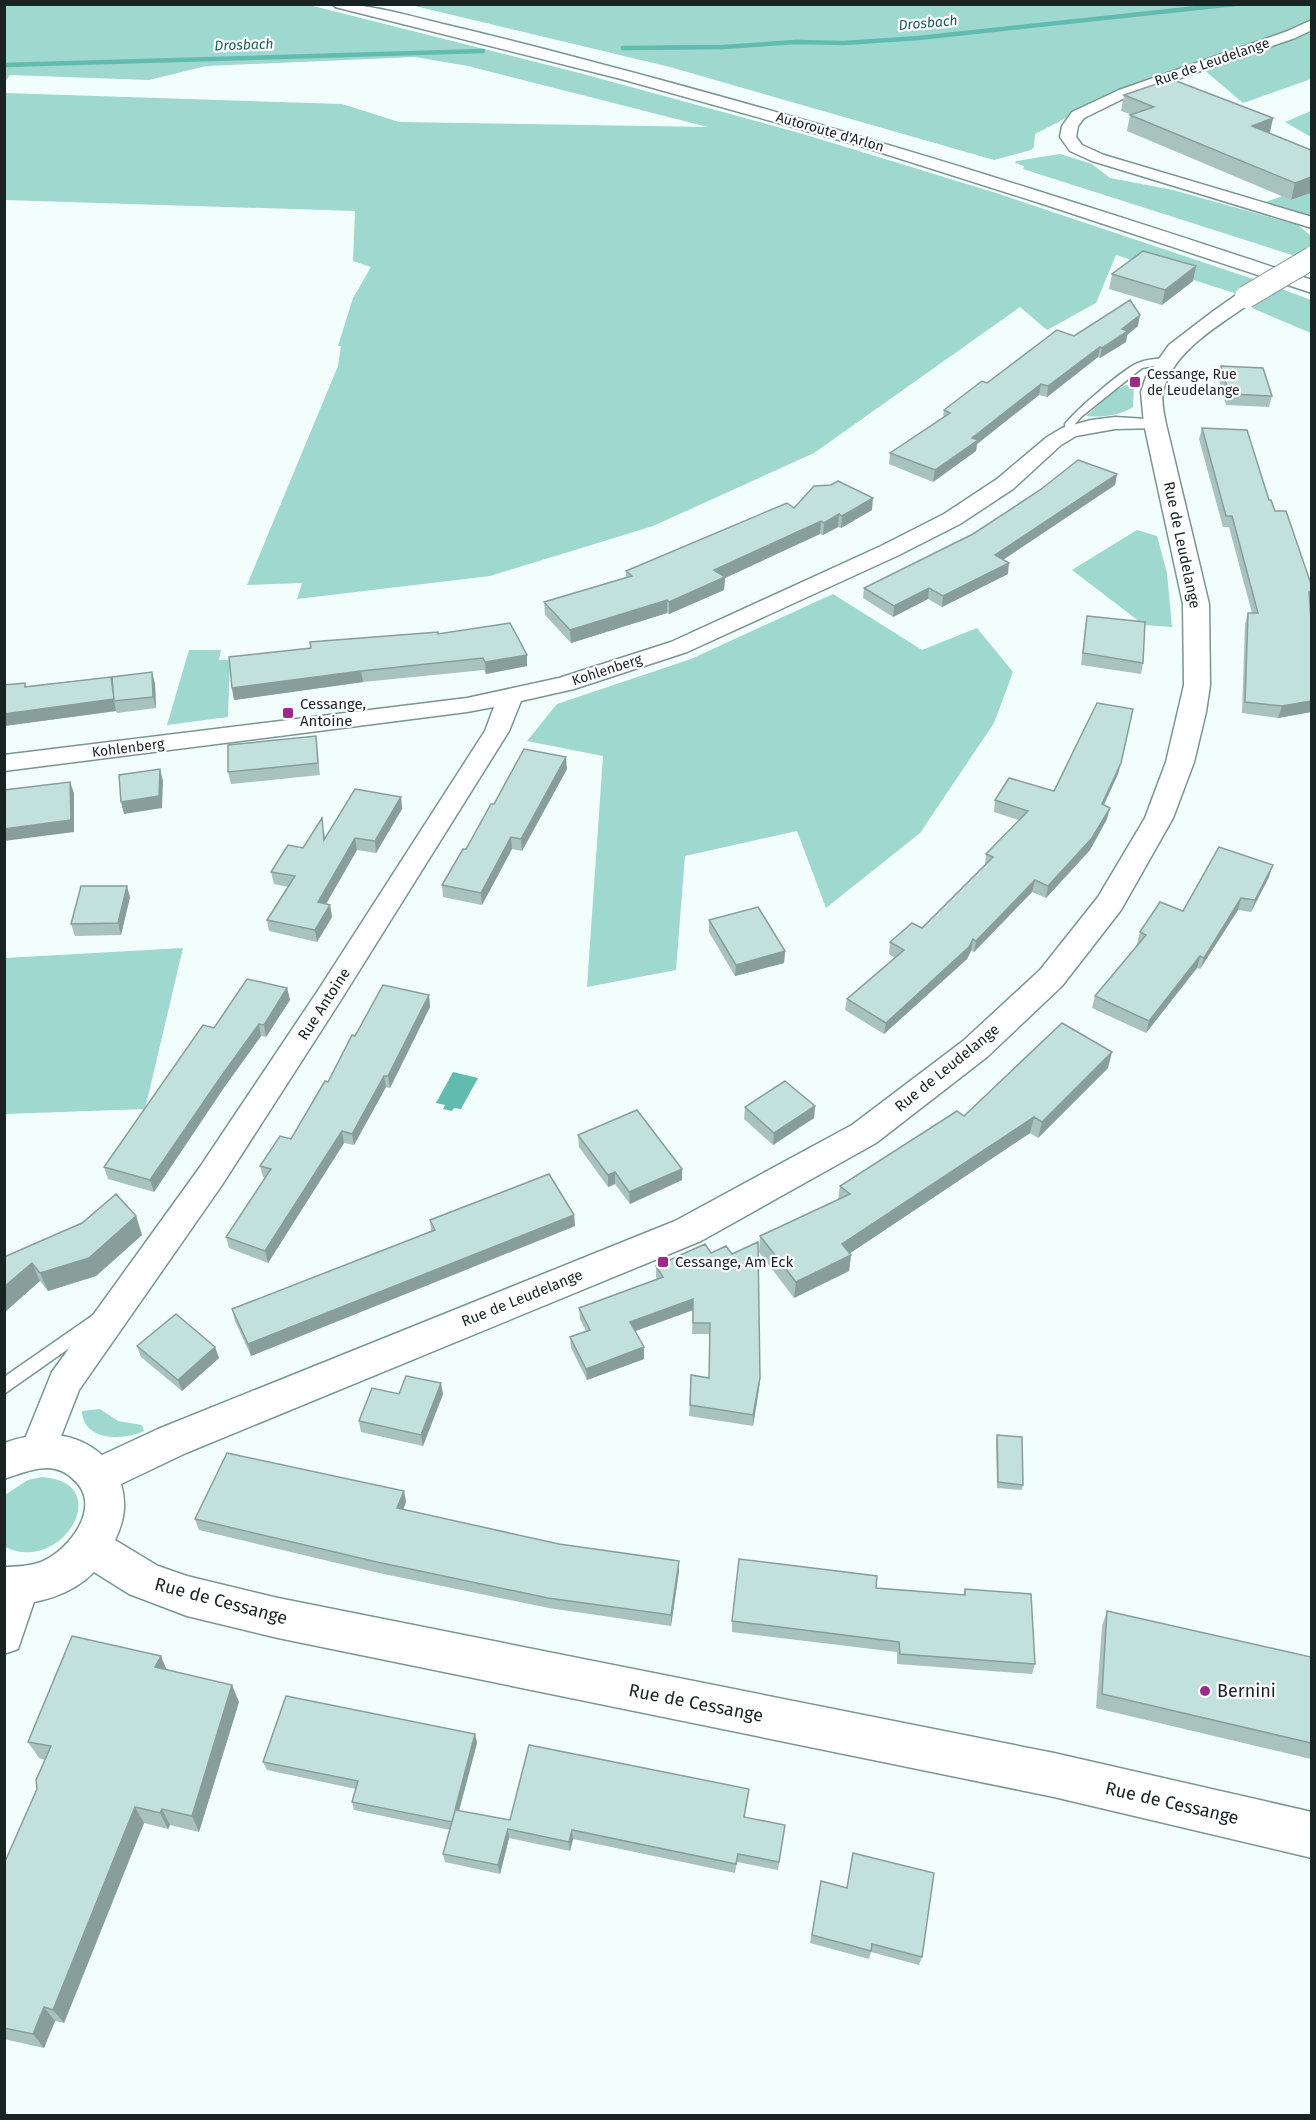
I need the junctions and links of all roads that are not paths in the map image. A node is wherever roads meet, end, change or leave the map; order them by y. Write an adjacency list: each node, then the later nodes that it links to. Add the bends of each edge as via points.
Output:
1 (340, 4): 7 (main road, Autoroute d'Arlon, via 798,123 1140,228)
2 (382, 4): 6 (main road, Autoroute d'Arlon, via 653,71 811,115)
3 (1311, 24): 4 (street, Rue de Leudelange, via 1290,35 1124,93 1078,115 1068,137 1076,148 1098,158)
4 (1311, 223)
5 (1311, 258): 8 (main road, Rue de Leudelange, bridge, via 1246,297 1176,349)
6 (1311, 272)
7 (1311, 286)
8 (1166, 361): 9 (main road, Rue de Leudelange, via 1152,391); 10 (lane, via 1138,366 1077,415)
9 (1155, 424): 10 (street, Kohlenberg, via 1115,423); 16 (main road, Rue de Leudelange, via 1196,604 1198,663 1192,711 1180,762 1159,818 1110,903 1051,978 975,1049 864,1134 688,1231 183,1437)
10 (1069, 432): 11 (street, Kohlenberg, via 996,490 952,519 889,551 679,647 565,684)
11 (510, 697): 12 (street, Kohlenberg); 13 (street, Rue Antoine, via 497,731 329,996)
12 (4, 763)
13 (123, 1301): 14 (lane, Rue Antoine); 15 (street, Rue Antoine, via 64,1383)
14 (4, 1387)
15 (21, 1456): 16 (main road, via 57,1452 73,1456 88,1464)
16 (98, 1476): 17 (main road, via 105,1492 106,1510)
17 (90, 1546): 18 (main road, via 77,1562 59,1574 40,1582); 20 (main road, Rue de Cessange, via 144,1580 187,1596 278,1618 1054,1775)
18 (12, 1586): 19 (street)
19 (4, 1636)
20 (1311, 1836)

